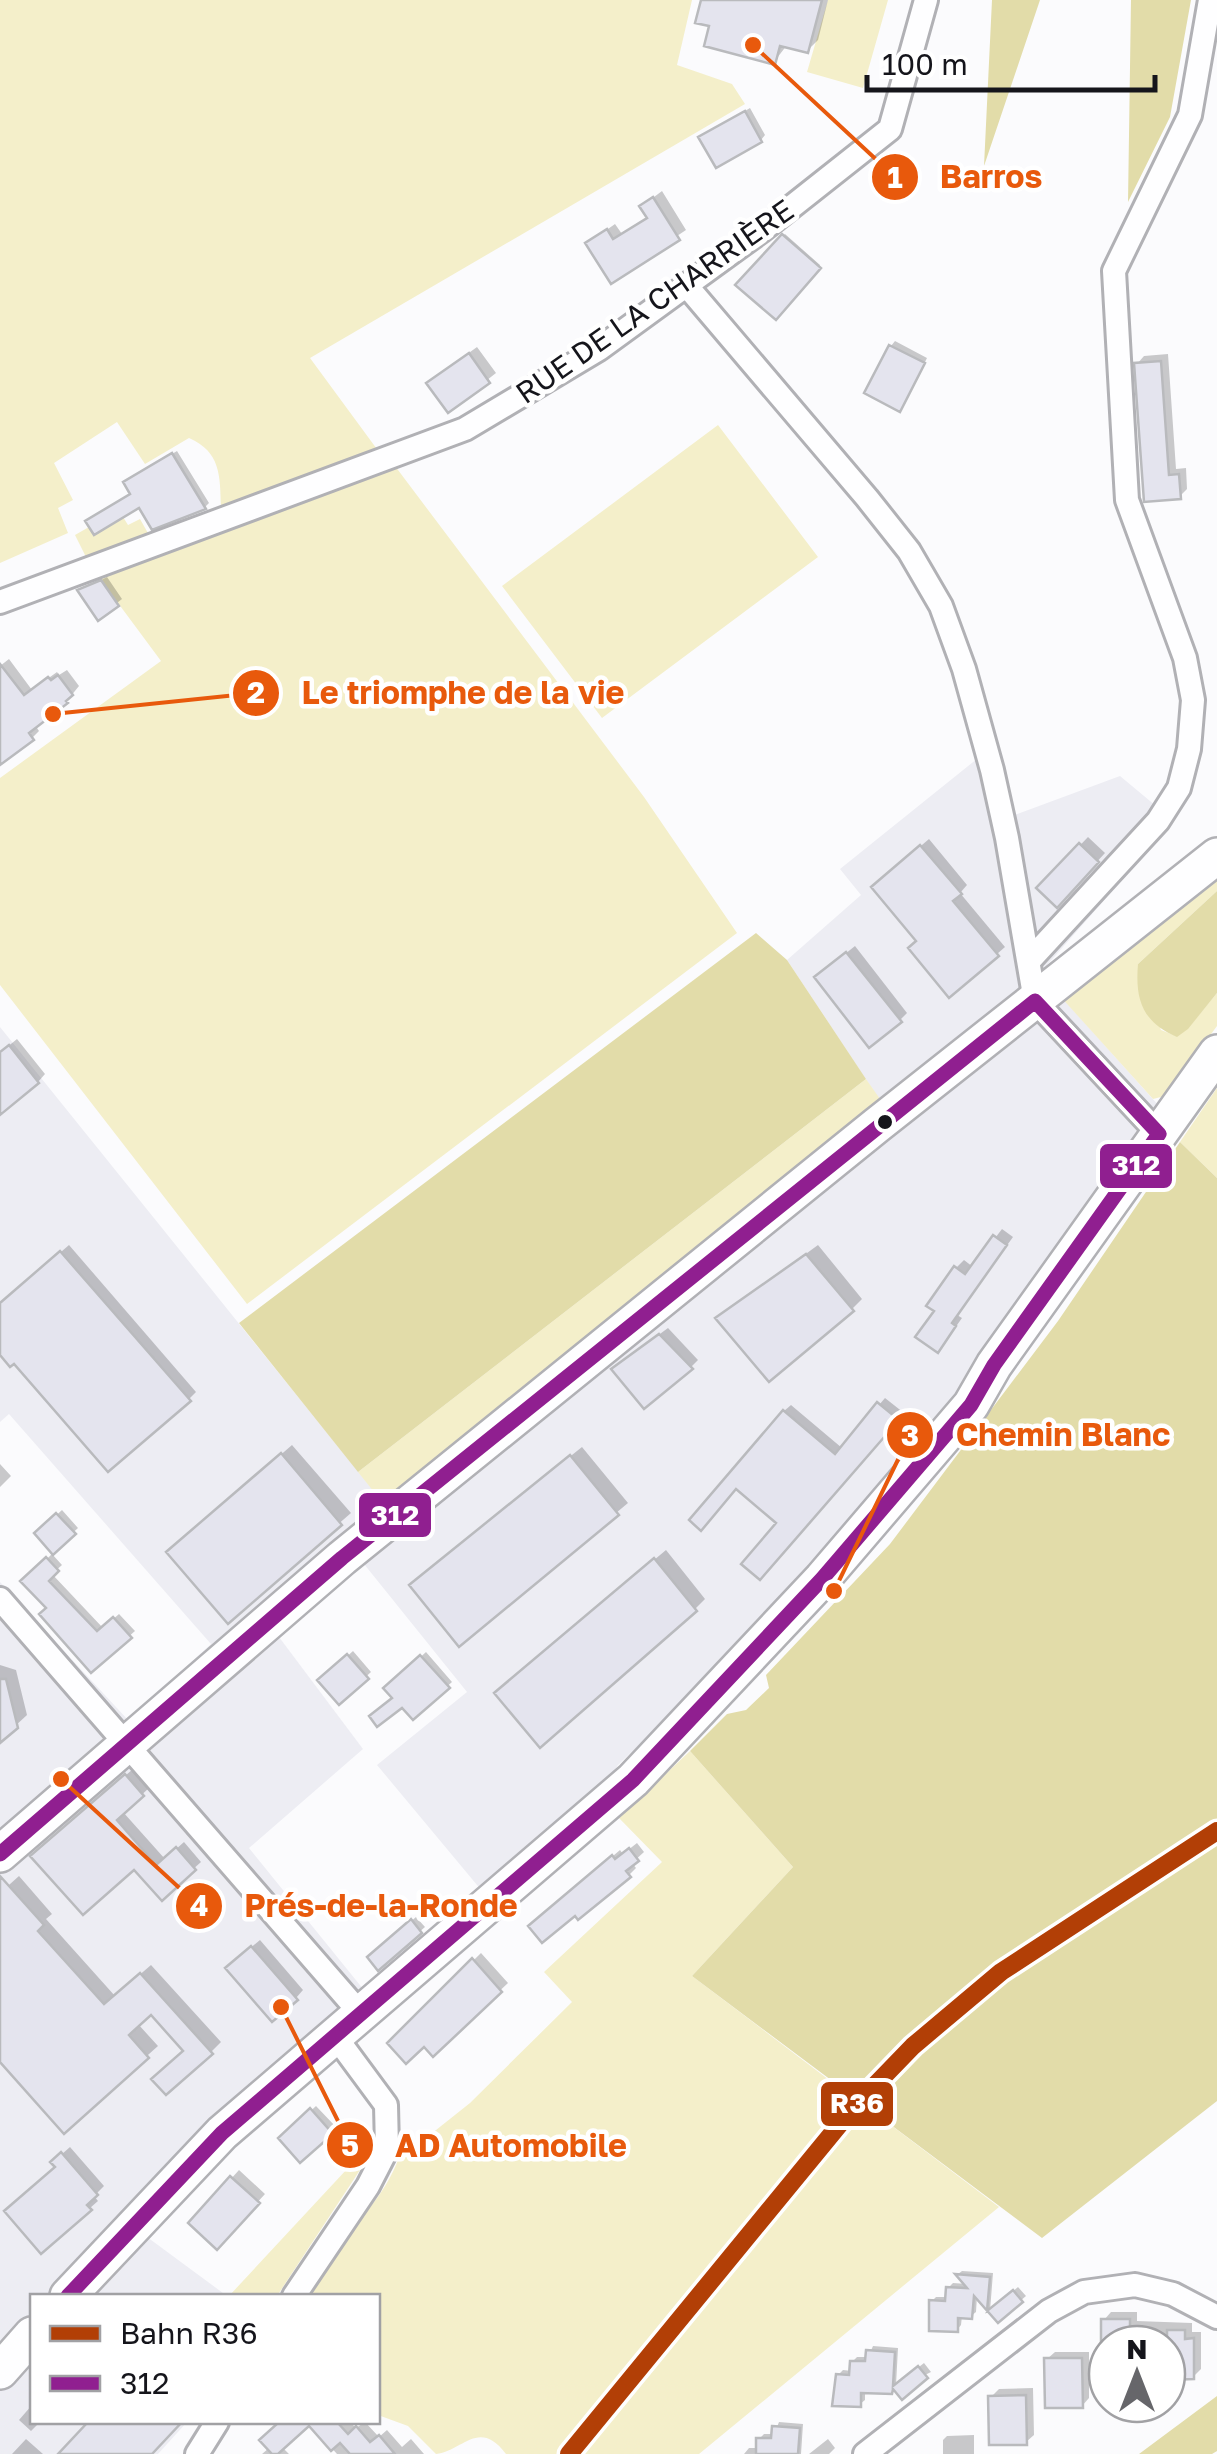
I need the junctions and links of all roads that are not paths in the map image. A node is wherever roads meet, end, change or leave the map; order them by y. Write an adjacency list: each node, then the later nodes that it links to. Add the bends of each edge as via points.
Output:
1 (926, 0): 3 (street, RUE DE LA CHARRIÈRE, via 890,129)
2 (1210, 0): 6 (street, via 1190,116 1114,271 1127,500 1185,658 1193,700 1189,749 1179,788 1158,821)
3 (686, 285): 4 (street, RUE DE LA CHARRIÈRE, via 599,349 465,430); 6 (street, via 867,498 941,606 988,754)
4 (0, 602)
5 (1217, 856): 7 (main road)
6 (1029, 961): 7 (street)
7 (1035, 1002): 9 (street); 11 (main road, via 357,1546)
8 (1217, 1053): 9 (main road)
9 (1159, 1134): 13 (main road, via 970,1405 743,1666 633,1780)
10 (0, 1598): 11 (street)
11 (127, 1743): 12 (main road); 13 (street)
12 (0, 1854)
13 (348, 2025): 14 (main road, via 222,2133); 15 (street, via 386,2105 388,2149)
14 (70, 2294)
15 (295, 2294)
16 (1217, 2317): 21 (street, via 1173,2294 1134,2285 1084,2292 1049,2311)
17 (30, 2337): 18 (main road)
18 (0, 2370)
19 (216, 2424): 20 (street)
20 (197, 2454)
21 (865, 2454)

